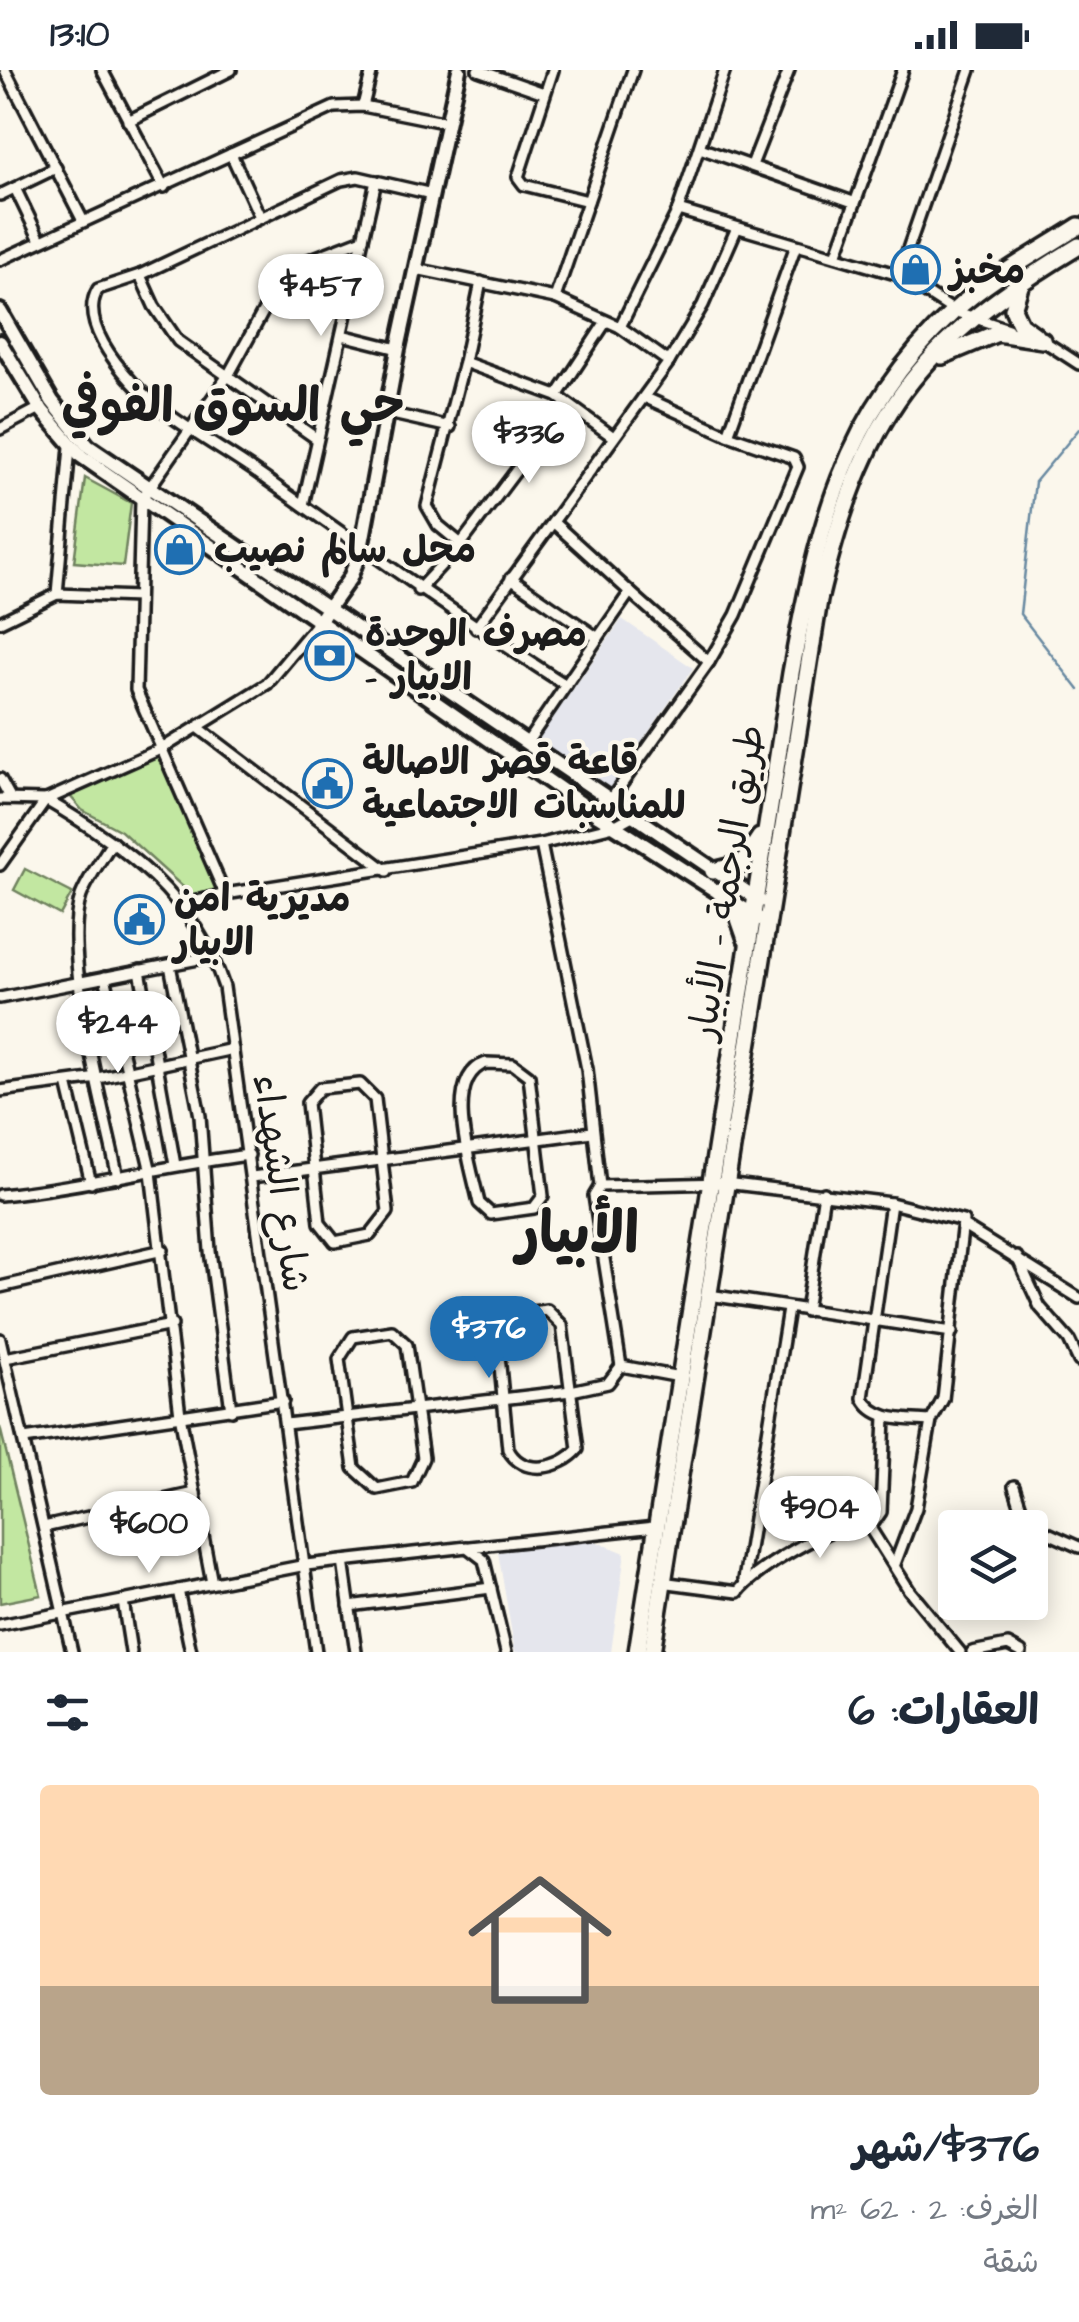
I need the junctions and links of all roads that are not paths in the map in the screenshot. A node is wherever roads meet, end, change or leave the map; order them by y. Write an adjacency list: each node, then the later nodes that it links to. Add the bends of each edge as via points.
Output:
1 (5, 70): 22 (street)
2 (102, 70): 17 (street)
3 (194, 70): 14 (street)
4 (231, 70): 14 (street)
5 (372, 70): 16 (street)
6 (459, 70): 18 (street)
7 (478, 70): 15 (street)
8 (553, 70): 15 (street)
9 (634, 70): 28 (street)
10 (725, 70): 19 (street)
11 (790, 70): 21 (street)
12 (903, 70): 29 (street)
13 (970, 70): 43 (street)
14 (202, 84): 17 (street)
15 (544, 93): 28 (street, via 520,182)
16 (363, 106): 18 (street); 20 (street, via 310,114)
17 (128, 121): 24 (street)
18 (448, 123): 26 (street)
19 (700, 148): 21 (street); 30 (street)
20 (230, 154): 24 (street); 31 (street)
21 (752, 165): 29 (street)
22 (56, 168): 25 (street); 32 (street)
23 (376, 181): 26 (street); 31 (street, via 348,177); 35 (street)
24 (164, 187): 32 (street)
25 (15, 188): 27 (street); 36 (street)
26 (432, 194): 41 (street)
27 (0, 196)
28 (588, 202): 46 (street)
29 (854, 202): 39 (street)
30 (678, 210): 34 (street); 51 (street)
31 (260, 217): 42 (street)
32 (82, 220): 36 (street)
33 (1079, 226): 48 (highway, طريق الرجمة - الأبيار)
34 (736, 230): 38 (street); 57 (street)
35 (363, 239): 52 (street); 60 (street, via 301,262 281,279)
36 (40, 240): 40 (street)
37 (1079, 246): 44 (highway, طريق الرجمة - الأبيار)
38 (795, 248): 39 (street); 68 (street)
39 (836, 256): 43 (street)
40 (0, 260)
41 (416, 269): 45 (street); 55 (street)
42 (140, 275): 60 (street, via 178,341); 65 (street, via 98,289 94,322 134,385)
43 (899, 275): 48 (street)
44 (1022, 280): 49 (highway, طريق الرجمة - الأبيار); 53 (highway, via 1016,317)
45 (481, 282): 46 (street); 56 (street)
46 (555, 298): 50 (street)
47 (0, 311): 63 (street)
48 (954, 311): 49 (street); 97 (highway, طريق الرجمة - الأبيار, via 886,387 832,492 810,568)
49 (971, 318): 53 (street); 59 (highway, طريق الرجمة - الأبيار)
50 (606, 323): 51 (street); 62 (street)
51 (620, 327): 57 (street)
52 (342, 336): 55 (street); 70 (street)
53 (1042, 340): 58 (street); 59 (highway, via 997,332)
54 (0, 342): 63 (street)
55 (398, 348): 64 (street)
56 (464, 362): 62 (street); 66 (street)
57 (670, 362): 61 (street)
58 (1079, 364)
59 (924, 365): 107 (highway, طريق الرجمة - الأبيار, via 873,437 835,534)
60 (229, 374): 65 (street); 70 (street)
61 (644, 396): 68 (street); 69 (street)
62 (561, 400): 69 (street); 75 (street)
63 (46, 405): 67 (street); 71 (street); 72 (street)
64 (388, 413): 66 (street); 76 (street)
65 (190, 425): 72 (street); 73 (street)
66 (450, 427): 75 (street, via 428,506)
67 (0, 429)
68 (728, 435): 86 (street, via 794,458 798,467 736,615)
69 (612, 436): 74 (street)
70 (317, 439): 73 (street)
71 (70, 447): 72 (street); 80 (street)
72 (144, 494): 81 (street); 82 (street)
73 (303, 505): 76 (street)
74 (554, 523): 77 (street); 79 (street)
75 (461, 544): 78 (street)
76 (361, 549): 78 (street); 82 (street)
77 (511, 578): 84 (street); 85 (street)
78 (418, 590): 84 (street)
79 (630, 592): 85 (street); 86 (street)
80 (57, 594): 81 (street); 83 (street)
81 (138, 597): 90 (street, via 136,690)
82 (323, 616): 88 (street, via 267,684); 89 (street); 95 (street)
83 (0, 622)
84 (476, 628): 87 (street)
85 (598, 638): 87 (street)
86 (709, 662): 94 (street)
87 (566, 686): 89 (street)
88 (199, 728): 90 (street); 102 (street)
89 (526, 744): 94 (street)
90 (163, 748): 93 (street); 105 (street)
91 (0, 779): 92 (street)
92 (5, 799): 93 (street)
93 (46, 800): 99 (street, شارع الشهداء); 101 (street)
94 (608, 800): 95 (street); 96 (street)
95 (599, 816): 98 (street)
96 (632, 816): 98 (street); 103 (street)
97 (768, 820): 103 (highway, via 749,858); 107 (highway, طريق الرجمة - الأبيار)
98 (614, 826): 100 (street); 104 (street)
99 (112, 842): 106 (street, شارع الشهداء); 113 (street, via 81,897)
100 (541, 844): 102 (street); 122 (street, via 587,1069)
101 (0, 865)
102 (387, 871): 105 (street)
103 (713, 871): 107 (street)
104 (719, 891): 107 (street); 108 (highway, via 743,926)
105 (226, 894): 106 (street)
106 (180, 905): 109 (street, شارع الشهداء)
107 (762, 911): 108 (highway, طريق الرجمة - الأبيار); 134 (highway, طريق الرجمة - الأبيار)
108 (747, 954): 134 (highway, طريق الرجمة - الأبيار)
109 (214, 956): 110 (street); 115 (street, شارع الشهداء)
110 (170, 964): 111 (street); 116 (street)
111 (140, 970): 112 (street); 117 (street)
112 (106, 977): 113 (street); 118 (street)
113 (81, 982): 114 (street); 119 (street)
114 (0, 998)
115 (232, 1049): 116 (street); 125 (street, شارع الشهداء)
116 (189, 1058): 117 (street); 126 (street)
117 (158, 1064): 118 (street); 128 (street)
118 (127, 1072): 119 (street); 130 (street)
119 (98, 1078): 120 (street); 132 (street)
120 (67, 1083): 121 (street); 133 (street)
121 (0, 1091)
122 (592, 1132): 123 (street); 135 (street)
123 (535, 1139): 124 (street); 124 (street, via 543,1196 534,1208 506,1212 491,1214 479,1204); 124 (street, via 529,1076 512,1064 486,1062 461,1092)
124 (468, 1148): 127 (street)
125 (249, 1155): 126 (street); 131 (street, شارع الشهداء)
126 (205, 1160): 128 (street); 159 (street)
127 (382, 1160): 129 (street); 129 (street, via 386,1221 370,1235 335,1242 322,1231); 129 (street, via 369,1090 360,1084 320,1088 307,1103)
128 (175, 1164): 130 (street)
129 (312, 1169): 131 (street)
130 (150, 1172): 132 (street); 140 (street)
131 (252, 1177): 157 (street, شارع الشهداء)
132 (118, 1178): 133 (street)
133 (91, 1183): 137 (street)
134 (718, 1183): 135 (street); 136 (street); 143 (highway, طريق الرجمة - الأبيار); 154 (highway, طريق الرجمة - الأبيار)
135 (600, 1186): 153 (street, via 594,1196)
136 (824, 1193): 138 (street); 146 (street)
137 (0, 1195)
138 (891, 1204): 139 (street, via 957,1217); 147 (street)
139 (965, 1227): 141 (street); 149 (street)
140 (163, 1250): 142 (street); 148 (street)
141 (1017, 1257): 144 (street); 152 (street, via 1040,1307)
142 (0, 1287)
143 (709, 1295): 145 (street); 177 (highway, طريق الرجمة - الأبيار)
144 (1079, 1298)
145 (788, 1308): 146 (street); 176 (street)
146 (806, 1311): 147 (street)
147 (873, 1322): 149 (street); 161 (street, via 862,1398)
148 (172, 1325): 151 (street); 160 (street)
149 (952, 1332): 163 (street, via 944,1398)
150 (0, 1339): 151 (street)
151 (4, 1358): 165 (street)
152 (1079, 1361)
153 (621, 1366): 154 (street); 155 (street, via 608,1384)
154 (680, 1378): 169 (highway, طريق الرجمة - الأبيار)
155 (570, 1391): 156 (street); 156 (street, via 578,1449 562,1464 517,1462 508,1448); 156 (street, via 556,1315 510,1314 497,1334)
156 (502, 1399): 158 (street)
157 (283, 1401): 159 (street); 164 (street, شارع الشهداء)
158 (417, 1409): 162 (street); 162 (street, via 423,1458 418,1476 404,1486 377,1488 361,1478); 162 (street, via 407,1345 392,1332 354,1337 345,1346 339,1359)
159 (230, 1410): 160 (street)
160 (180, 1415): 165 (street); 167 (street)
161 (886, 1416): 163 (street); 170 (street, via 881,1512)
162 (347, 1417): 164 (street)
163 (931, 1421): 174 (street, via 916,1508)
164 (286, 1424): 175 (street, شارع الشهداء)
165 (24, 1440): 168 (street)
166 (1014, 1486): 172 (street, via 1026,1523)
167 (195, 1492): 168 (street); 178 (street)
168 (44, 1527): 183 (street)
169 (655, 1527): 171 (street); 177 (highway, طريق الرجمة - الأبيار)
170 (870, 1528): 174 (street); 176 (street, via 851,1523)
171 (468, 1547): 173 (street); 179 (street, via 484,1560)
172 (1079, 1547)
173 (343, 1561): 175 (street); 182 (street)
174 (895, 1564): 193 (street)
175 (306, 1565): 178 (street); 188 (street, شارع الشهداء)
176 (744, 1580): 177 (street, via 735,1592)
177 (655, 1581): 191 (highway, طريق الرجمة - الأبيار); 192 (highway, طريق الرجمة - الأبيار)
178 (212, 1583): 180 (street)
179 (491, 1588): 182 (street); 190 (street)
180 (178, 1590): 181 (street); 187 (street)
181 (123, 1600): 183 (street); 186 (street)
182 (349, 1606): 189 (street)
183 (63, 1612): 184 (street); 185 (street)
184 (0, 1625)
185 (72, 1652)
186 (131, 1652)
187 (191, 1652)
188 (316, 1652)
189 (356, 1652)
190 (506, 1652)
191 (637, 1652)
192 (652, 1652)
193 (960, 1652)
194 (972, 1652): 195 (street, via 1008,1645)
195 (1022, 1652)

